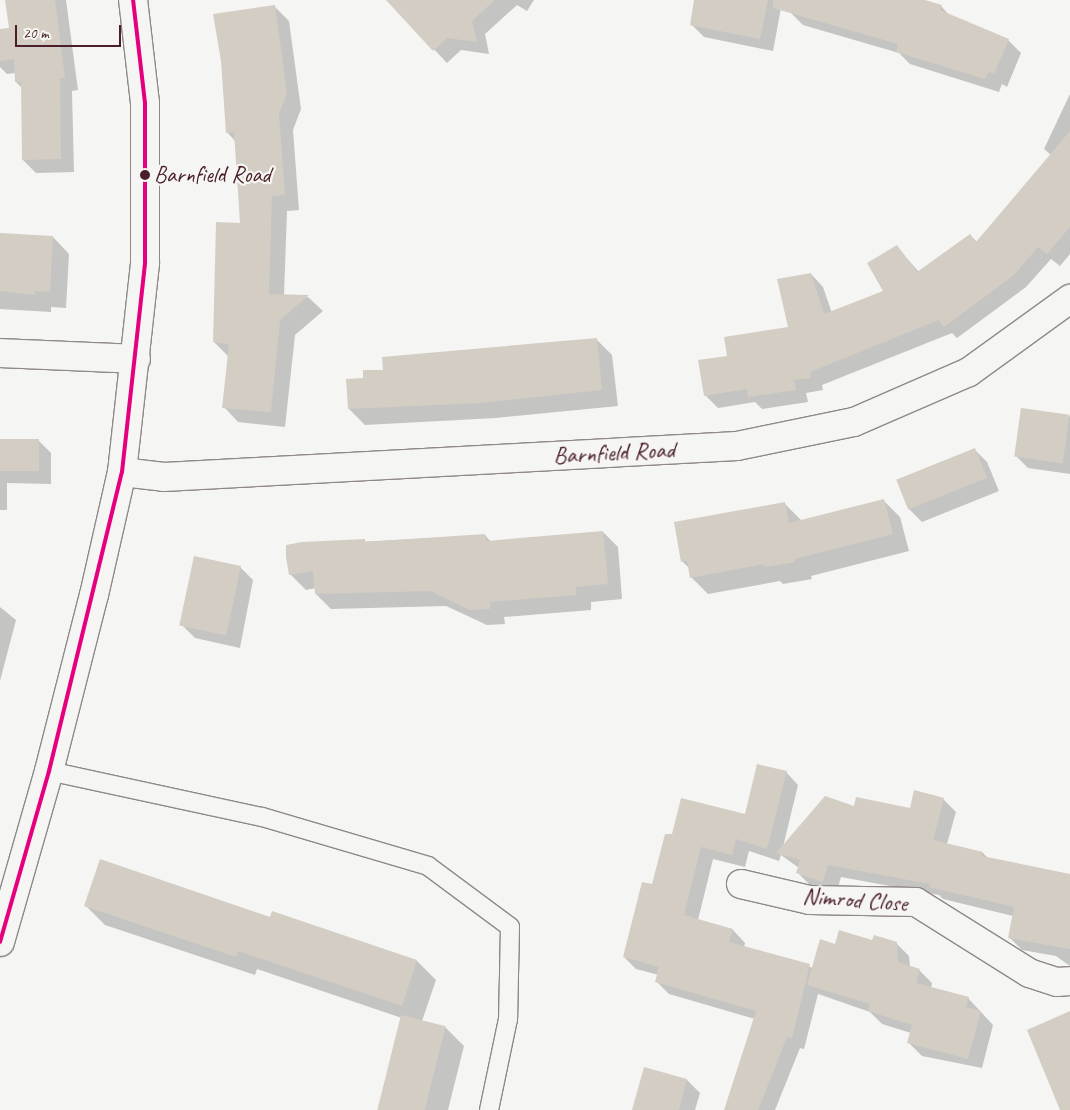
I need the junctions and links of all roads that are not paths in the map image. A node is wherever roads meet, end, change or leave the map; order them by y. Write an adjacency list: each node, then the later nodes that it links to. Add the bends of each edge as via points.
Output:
1 (133, 0): 4 (street, via 145,103 146,262)
2 (1070, 299): 5 (street, Barnfield Road, via 969,372 854,422 737,446 164,477)
3 (0, 353): 4 (street)
4 (136, 359): 5 (street)
5 (122, 472): 6 (street)
6 (49, 771): 8 (street); 10 (lane, via 262,817 428,866 510,927 508,1018)
7 (741, 884): 9 (street, Nimrod Close, via 810,900 916,902 1029,973 1057,982)
8 (0, 942)
9 (1070, 981)
10 (489, 1110)

